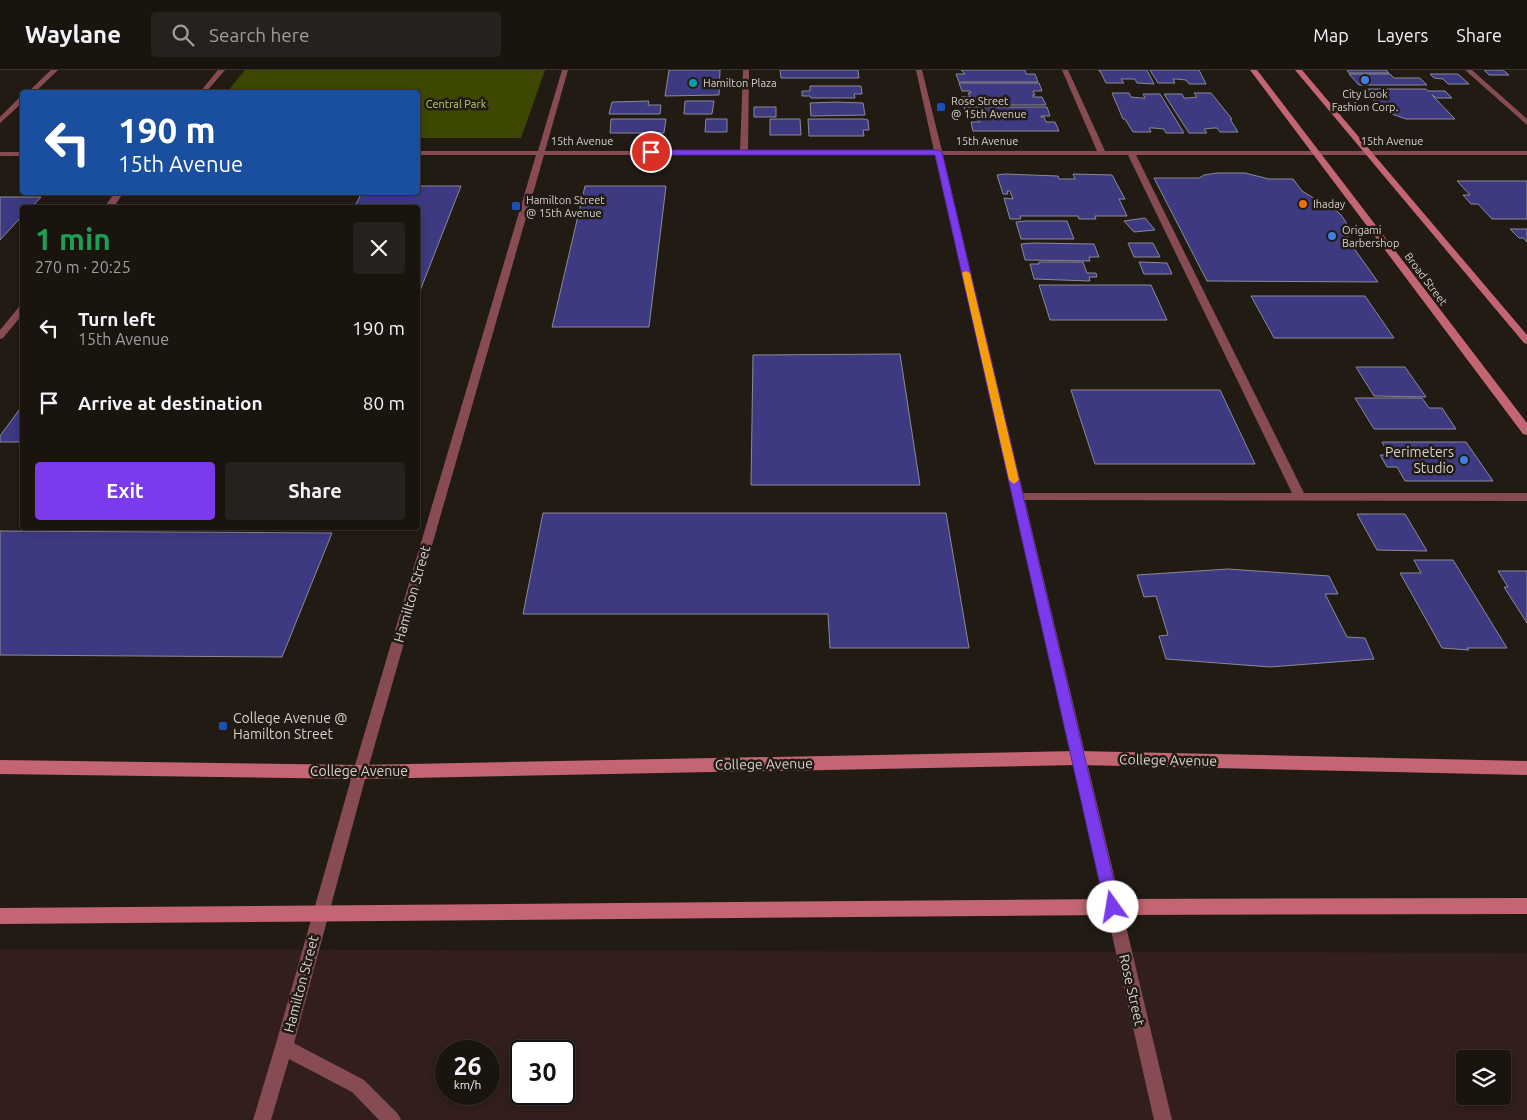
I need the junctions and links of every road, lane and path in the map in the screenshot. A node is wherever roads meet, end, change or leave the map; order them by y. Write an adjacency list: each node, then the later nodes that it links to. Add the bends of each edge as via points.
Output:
1 (55, 70): 10 (street)
2 (222, 70): 11 (street)
3 (565, 70): 15 (street, Hamilton Street)
4 (746, 70): 16 (street)
5 (919, 70): 17 (street, Rose Street)
6 (1065, 70): 20 (street)
7 (1252, 70): 22 (main road, Broad Street)
8 (1298, 70): 18 (main road)
9 (1468, 70): 14 (street)
10 (33, 90)
11 (205, 90)
12 (20, 102): 13 (street)
13 (0, 121)
14 (1527, 123)
15 (540, 152): 16 (street, 15th Avenue); 19 (street, 15th Avenue); 36 (street, Hamilton Street)
16 (744, 152): 17 (street, 15th Avenue)
17 (938, 152): 20 (street, 15th Avenue); 30 (street, Rose Street)
18 (1368, 152): 22 (street, 15th Avenue); 23 (street, 15th Avenue); 28 (main road)
19 (420, 153)
20 (1102, 153): 21 (street, 15th Avenue)
21 (1131, 153): 22 (street, 15th Avenue); 31 (street)
22 (1314, 153): 29 (main road, Broad Street)
23 (1527, 153)
24 (0, 154): 25 (street)
25 (20, 154)
26 (20, 311): 27 (street)
27 (0, 336)
28 (1527, 341)
29 (1527, 431)
30 (1018, 497): 31 (street); 33 (street, Rose Street)
31 (1300, 497): 32 (street)
32 (1527, 497)
33 (1078, 758): 35 (main road, College Avenue); 36 (main road, College Avenue); 38 (street, Rose Street)
34 (0, 766): 36 (main road, College Avenue)
35 (1527, 768)
36 (360, 772): 39 (street, Hamilton Street)
37 (1527, 906): 38 (main road)
38 (1113, 907): 39 (main road); 44 (street, Rose Street)
39 (319, 914): 40 (main road); 41 (street, Hamilton Street)
40 (0, 916)
41 (284, 1046): 42 (street, Hamilton Street); 43 (street, via 358,1086)
42 (262, 1120)
43 (392, 1120)
44 (1163, 1120)

